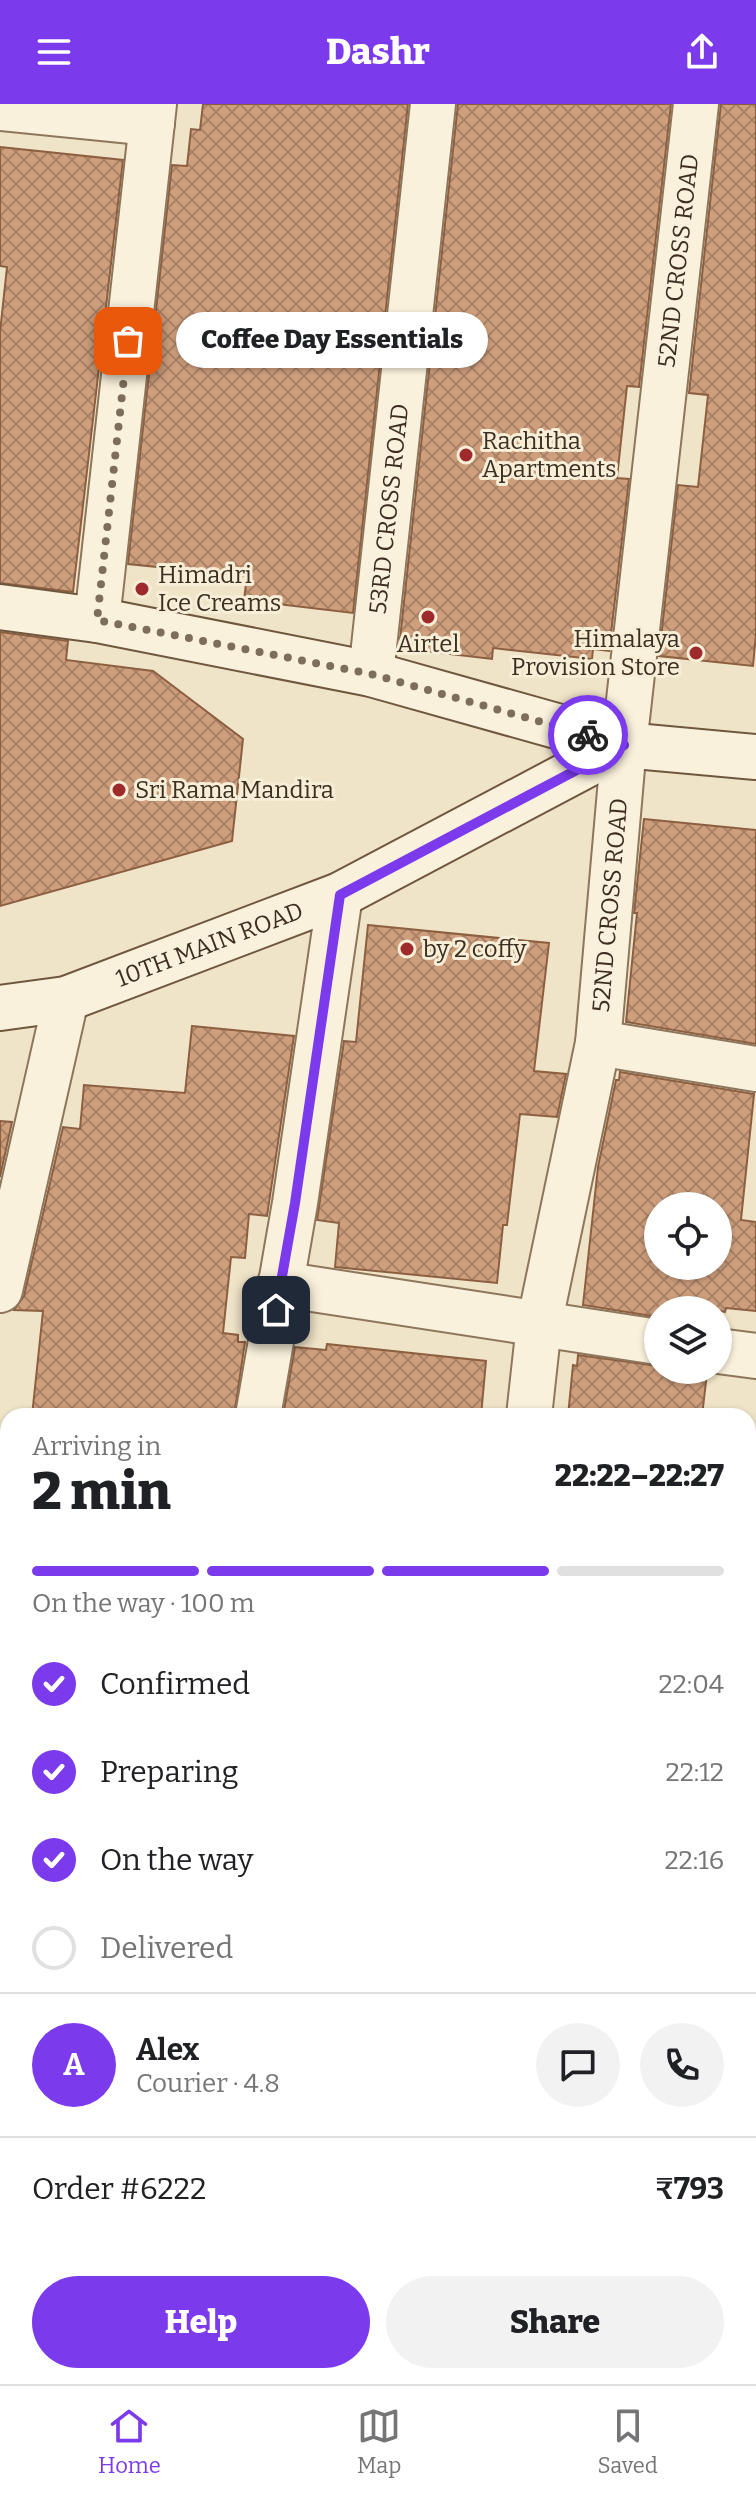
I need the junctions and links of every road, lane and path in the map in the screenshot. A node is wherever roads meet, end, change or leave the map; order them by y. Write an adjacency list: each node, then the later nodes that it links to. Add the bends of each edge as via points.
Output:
1 (433, 104): 7 (street, 53RD CROSS ROAD)
2 (696, 104): 8 (street, 52ND CROSS ROAD)
3 (0, 108): 4 (street)
4 (153, 114): 6 (street)
5 (0, 607): 6 (street)
6 (97, 620): 7 (street)
7 (371, 674): 8 (street)
8 (624, 745): 9 (street); 10 (street, 10TH MAIN ROAD); 13 (street, 52ND CROSS ROAD)
9 (756, 757)
10 (340, 895): 11 (street, 10TH MAIN ROAD); 15 (street)
11 (66, 999): 12 (street, 10TH MAIN ROAD); 16 (street)
12 (0, 1008)
13 (598, 1043): 14 (street); 17 (street, 52ND CROSS ROAD)
14 (756, 1069)
15 (280, 1284): 17 (street); 21 (street)
16 (0, 1290)
17 (539, 1325): 18 (street); 22 (street, 52ND CROSS ROAD)
18 (644, 1340)
19 (732, 1353): 20 (street)
20 (756, 1356)
21 (259, 1408)
22 (530, 1408)

